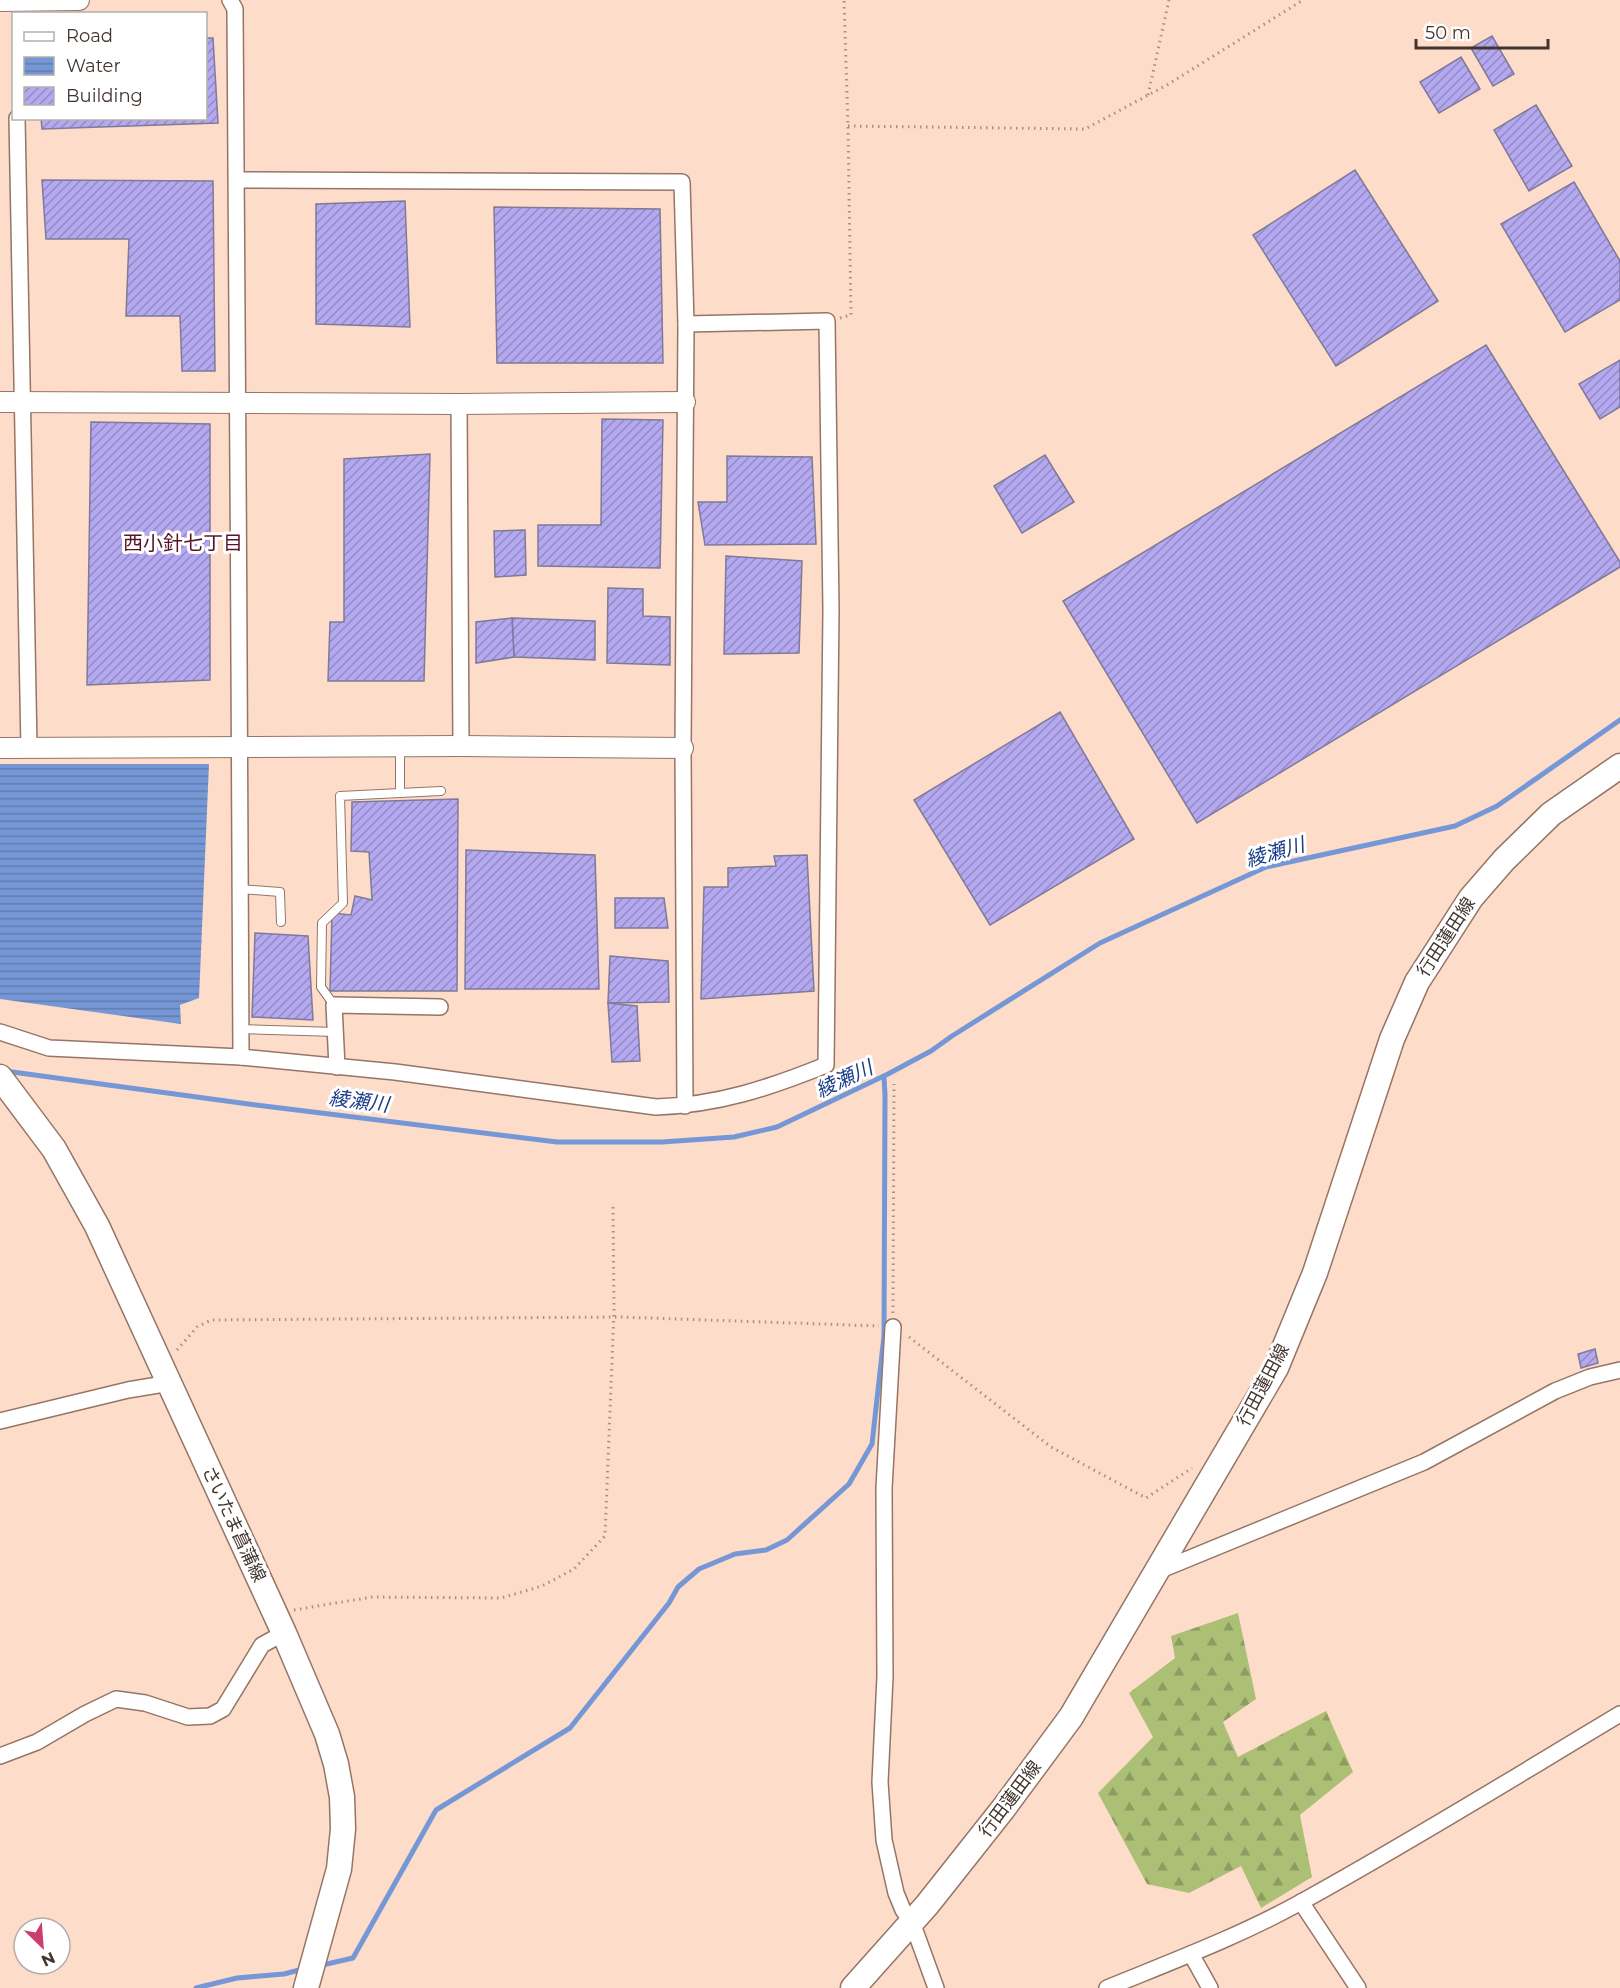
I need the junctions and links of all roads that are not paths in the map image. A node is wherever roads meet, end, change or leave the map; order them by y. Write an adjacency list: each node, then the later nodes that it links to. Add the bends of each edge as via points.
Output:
1 (79, 0): 3 (street)
2 (230, 0): 5 (street, via 235,9)
3 (12, 4)
4 (17, 120): 9 (street)
5 (238, 180): 6 (street, via 682,182); 7 (street)
6 (686, 324): 10 (street); 31 (street, via 827,321 831,610 826,1065 772,1086)
7 (238, 401): 9 (street); 11 (street); 13 (street)
8 (0, 402): 9 (street)
9 (22, 402): 16 (street)
10 (686, 402): 11 (street); 17 (street)
11 (459, 404): 12 (street)
12 (461, 746): 14 (street); 17 (street)
13 (238, 747): 14 (street); 16 (street); 21 (street)
14 (400, 747): 20 (lane)
15 (0, 748): 16 (street)
16 (29, 748)
17 (683, 748): 31 (street)
18 (1620, 766): 36 (main road, 行田蓮田線, via 1551,814 1504,860 1471,898 1417,982 1392,1039 1315,1273 1276,1368)
19 (441, 791): 20 (lane)
20 (400, 793): 23 (lane, via 339,796 343,903 322,923 321,987)
21 (239, 889): 22 (lane, via 280,892); 25 (street)
22 (281, 922)
23 (334, 1005): 24 (street); 27 (street)
24 (440, 1007)
25 (241, 1029): 27 (lane); 28 (street)
26 (0, 1032): 28 (street, via 49,1048)
27 (336, 1032): 29 (street)
28 (241, 1058): 29 (street)
29 (337, 1067): 31 (street, via 656,1107)
30 (5, 1083): 34 (main road, さいたま菖蒲線, via 75,1183)
31 (685, 1106)
32 (893, 1327): 41 (street, via 884,1488 885,1677 880,1782 884,1840 896,1893)
33 (1620, 1370): 36 (street, via 1555,1391 1424,1462)
34 (166, 1375): 35 (street, via 128,1390); 37 (main road, さいたま菖蒲線)
35 (0, 1421)
36 (1156, 1572): 41 (main road, 行田蓮田線, via 1071,1718)
37 (279, 1623): 39 (street, via 223,1708 210,1716 188,1717 145,1703 116,1699 37,1742); 43 (main road, さいたま菖蒲線, via 327,1734 342,1797 339,1869)
38 (1620, 1714): 40 (street)
39 (0, 1756)
40 (1302, 1902): 42 (street); 48 (street)
41 (912, 1922): 44 (main road, 行田蓮田線); 45 (street)
42 (1191, 1954): 46 (street); 47 (street)
43 (306, 1988)
44 (853, 1988)
45 (936, 1988)
46 (1107, 1988)
47 (1210, 1988)
48 (1358, 1988)

